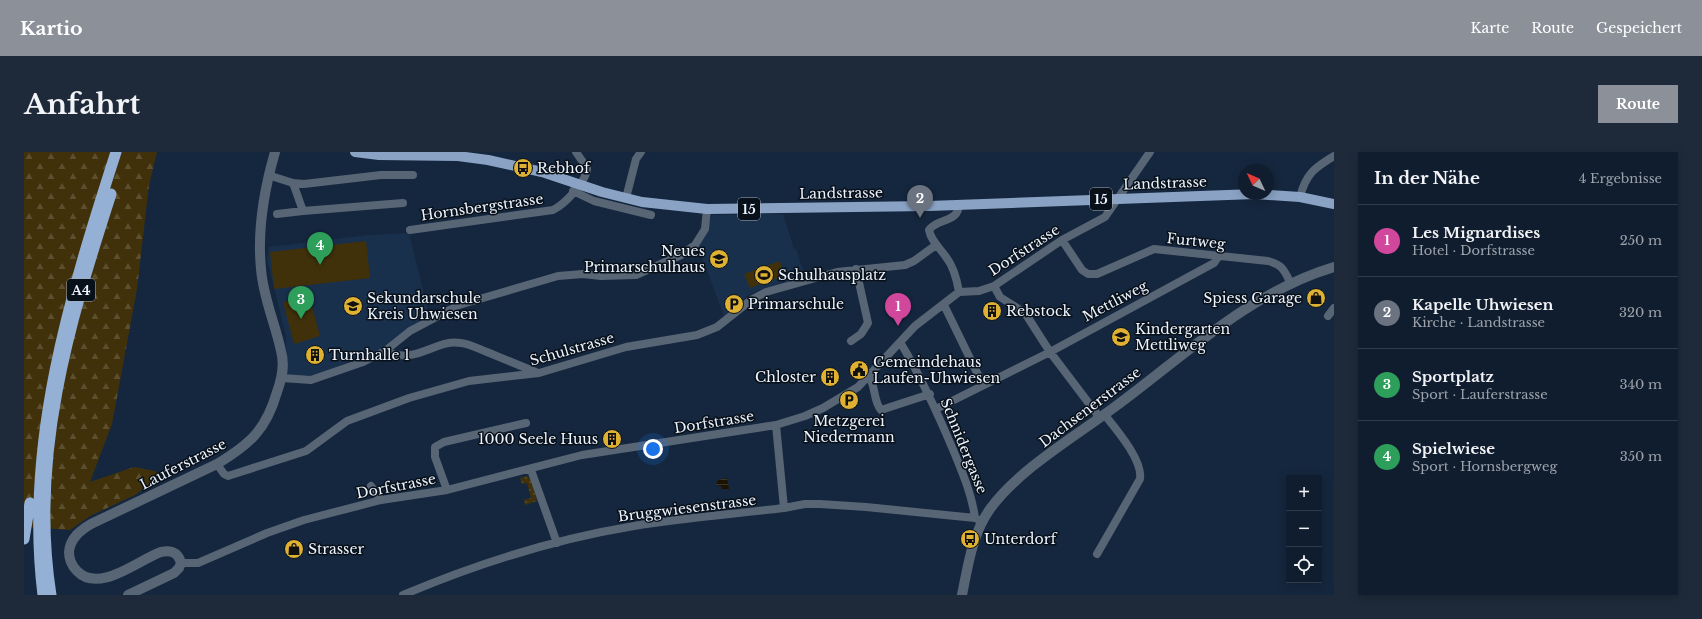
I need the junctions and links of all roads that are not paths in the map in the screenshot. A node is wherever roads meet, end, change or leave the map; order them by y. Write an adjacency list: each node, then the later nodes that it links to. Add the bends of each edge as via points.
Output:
1 (116, 152): 49 (highway, A4, via 60,335 46,399)
2 (124, 152): 62 (highway, A4, via 76,306 52,411 44,514)
3 (275, 152): 10 (street, Lauferstrasse)
4 (355, 152): 8 (main road, Landstrasse / 15, via 379,155)
5 (576, 152): 13 (street, Hornsbergstrasse, via 587,168 586,179)
6 (642, 152): 15 (street, via 634,166)
7 (1150, 152): 16 (street, Dorfstrasse)
8 (426, 154): 13 (main road, Landstrasse / 15, via 498,161 542,172)
9 (1334, 156): 14 (street, via 1310,172 1305,179)
10 (268, 175): 12 (street); 42 (street, Lauferstrasse, via 262,209 260,257 265,298 282,352)
11 (413, 175): 12 (street, via 381,175 319,183)
12 (293, 183): 21 (street)
13 (576, 188): 15 (main road, Landstrasse / 15); 23 (street, via 601,203); 24 (street, Hornsbergstrasse, via 562,206 544,213)
14 (1300, 197): 16 (main road, Landstrasse / 15, via 1255,194); 19 (main road, Landstrasse / 15)
15 (626, 198): 20 (main road, Landstrasse / 15, via 675,207)
16 (1118, 199): 18 (main road, Landstrasse / 15); 25 (street, Dorfstrasse, via 1105,218)
17 (403, 203): 21 (street)
18 (960, 204): 20 (main road, Landstrasse / 15); 26 (street, via 959,211 954,216 932,226 929,230)
19 (1334, 204)
20 (707, 209): 38 (street, via 705,229 695,245 681,255 636,275 558,276 459,305 410,331)
21 (304, 211): 22 (street)
22 (277, 214)
23 (651, 215)
24 (410, 230)
25 (1062, 240): 27 (street, Furtweg, via 1082,270 1088,274 1097,274 1154,249); 31 (street, Dorfstrasse)
26 (936, 245): 29 (street, Schulstrasse, via 905,265); 32 (street, via 947,258 957,278)
27 (1218, 257): 30 (street, Furtweg, via 1276,263 1283,268); 39 (street, Mettliweg, via 1214,263)
28 (1333, 268): 30 (street, Dachsenerstrasse)
29 (856, 269): 36 (street, via 868,323 861,334); 40 (street, Schulstrasse, via 766,292 751,300 717,327 697,335 626,347)
30 (1291, 284): 46 (street, Dachsenerstrasse, via 1245,309 1209,334)
31 (994, 286): 32 (street, Dorfstrasse, via 979,291); 39 (street, via 1000,297 1025,313)
32 (959, 292): 33 (street, Dorfstrasse)
33 (944, 305): 37 (street, Dorfstrasse, via 919,322); 43 (street)
34 (1334, 308): 35 (street)
35 (1328, 316)
36 (851, 341)
37 (900, 342): 41 (street, Dorfstrasse); 44 (street, Schnidergasse)
38 (385, 350): 40 (street, via 394,355 405,356 461,342); 42 (street, via 363,362 314,380)
39 (1050, 352): 43 (street, Mettliweg); 46 (street)
40 (539, 373): 50 (street, Schulstrasse, via 470,381 409,398 347,421 306,451 228,476)
41 (869, 377): 44 (street, via 877,406 881,410); 48 (street, Dorfstrasse, via 834,403)
42 (282, 378): 50 (street, Lauferstrasse, via 270,414 259,432 244,447)
43 (983, 385): 45 (street, Mettliweg)
44 (930, 394): 45 (street, Schnidergasse)
45 (936, 409): 56 (street, Schnidergasse, via 973,500)
46 (1102, 416): 56 (street, Dachsenerstrasse, via 1036,465); 59 (street, via 1125,440 1140,466 1141,473 1140,479)
47 (526, 423): 53 (street, via 444,442 435,447 434,457)
48 (776, 426): 51 (street, Dorfstrasse, via 582,456); 55 (street)
49 (38, 457): 57 (highway); 61 (highway, A4, via 36,521)
50 (218, 464): 60 (street, Lauferstrasse, via 87,526 77,534 70,548 70,560 75,569 92,579 111,576 166,551 176,554)
51 (531, 470): 53 (street, Dorfstrasse); 58 (street)
52 (371, 486): 54 (street)
53 (447, 490): 54 (street, Dorfstrasse)
54 (381, 500): 60 (street, Dorfstrasse, via 267,532 198,563)
55 (784, 508): 56 (street, Bruggwiesenstrasse, via 820,504); 58 (street, Bruggwiesenstrasse, via 634,526)
56 (978, 520): 65 (street, Dachsenerstrasse)
57 (24, 539)
58 (557, 542): 64 (street, Bruggwiesenstrasse, via 492,562)
59 (1096, 554)
60 (180, 563): 63 (street, via 174,573)
61 (43, 595)
62 (52, 595)
63 (128, 595)
64 (403, 595)
65 (962, 595)

